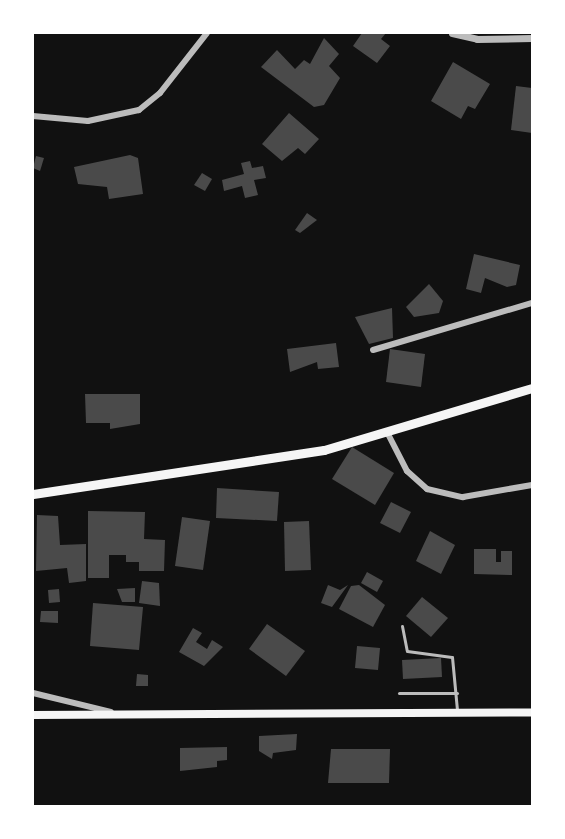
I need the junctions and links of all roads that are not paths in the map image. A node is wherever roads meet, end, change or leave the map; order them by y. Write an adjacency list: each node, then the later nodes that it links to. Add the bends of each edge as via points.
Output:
1 (207, 33): 4 (street, via 160,93 139,110 88,121)
2 (452, 33): 3 (street, via 477,39)
3 (532, 38)
4 (33, 116)
5 (532, 303): 6 (street)
6 (373, 350)
7 (532, 388): 8 (main road)
8 (387, 432): 9 (street, via 407,471 427,489 463,497); 10 (main road, via 283,458)
9 (532, 485)
10 (33, 494)
11 (402, 626): 14 (lane, via 407,651 452,657)
12 (33, 693): 17 (street)
13 (399, 693): 14 (lane)
14 (457, 693): 15 (lane)
15 (457, 712): 16 (main road); 17 (main road)
16 (532, 712)
17 (123, 715): 18 (main road)
18 (33, 716)

